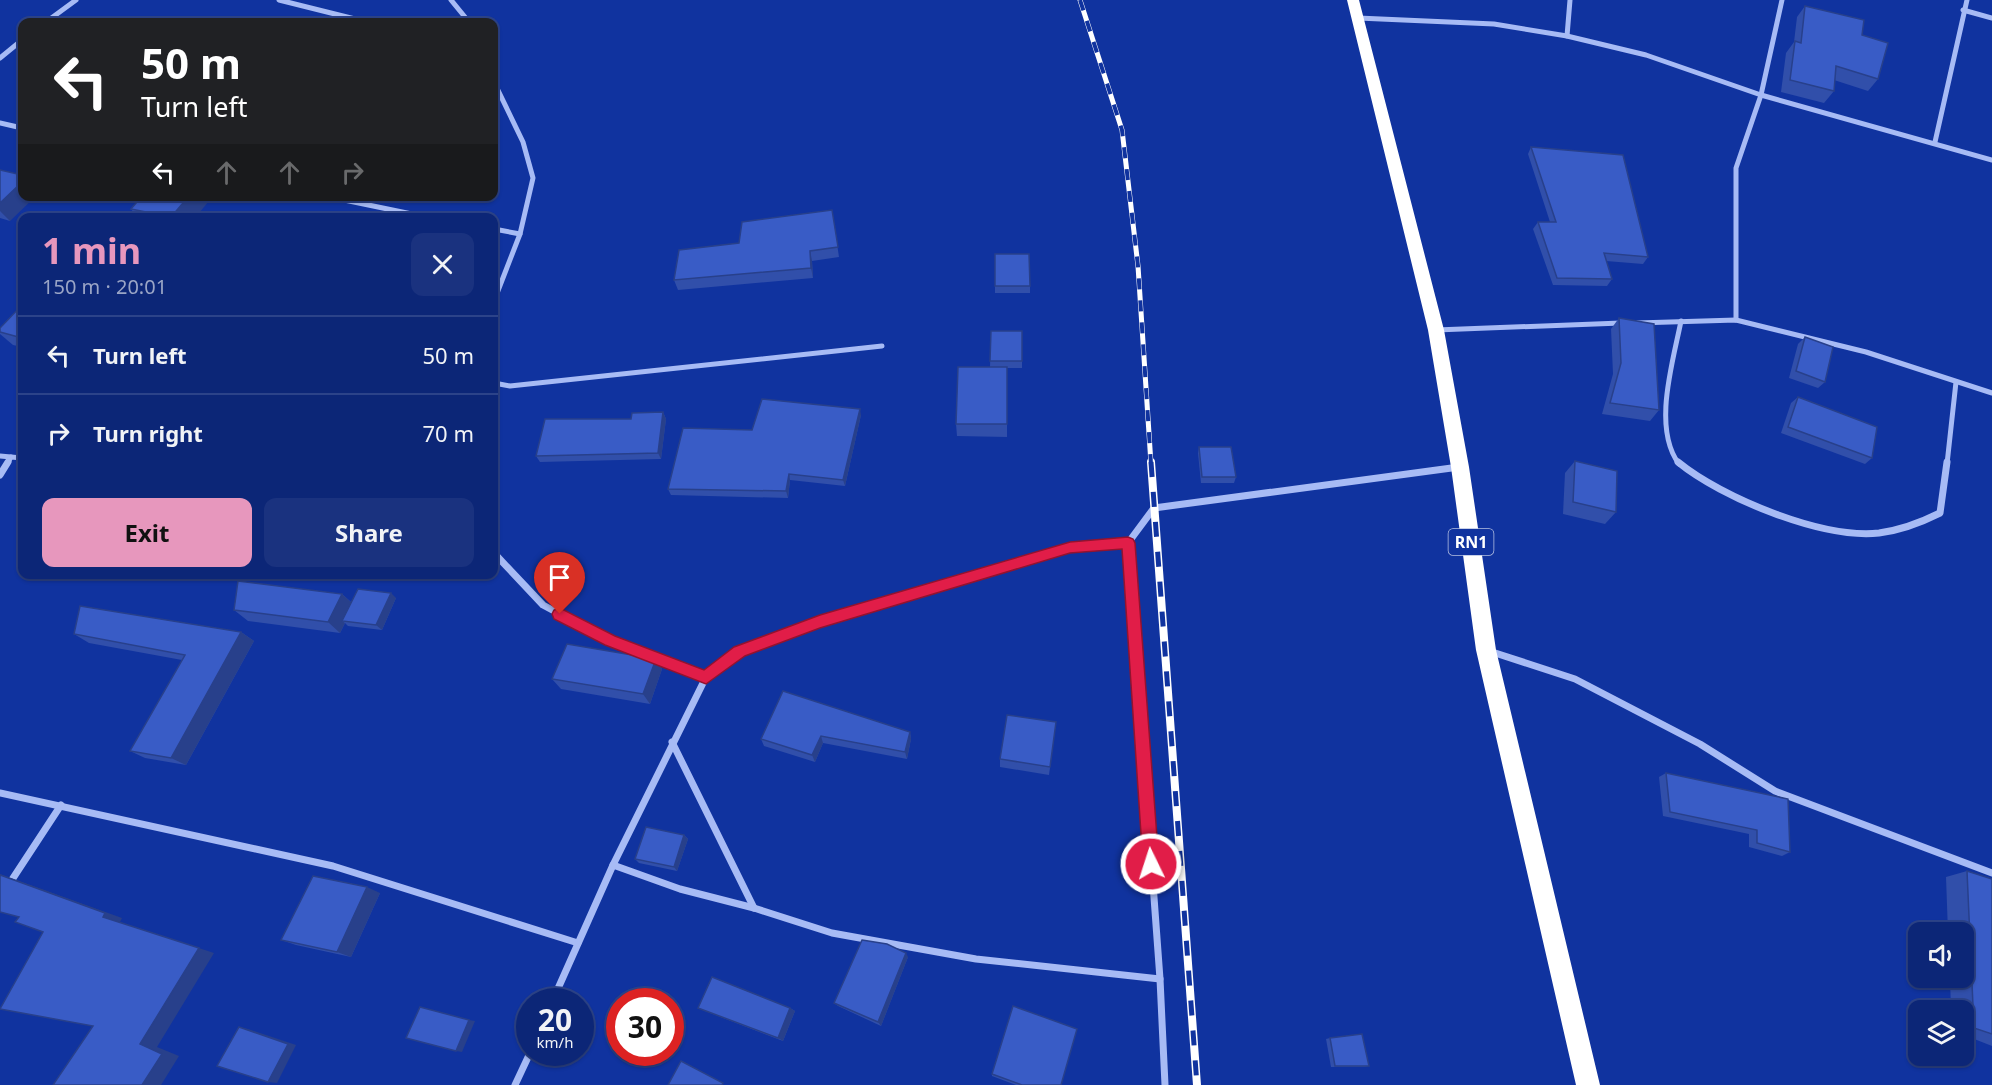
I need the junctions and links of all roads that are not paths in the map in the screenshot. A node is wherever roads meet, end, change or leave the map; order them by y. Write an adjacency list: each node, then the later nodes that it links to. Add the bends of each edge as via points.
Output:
1 (76, 0): 9 (street)
2 (279, 0): 10 (street)
3 (451, 0): 11 (street)
4 (1570, 0): 13 (street)
5 (1782, 0): 17 (street)
6 (1967, 0): 8 (street)
7 (1355, 9): 13 (street); 29 (highway, RN1)
8 (1963, 10): 12 (street); 20 (street)
9 (51, 18)
10 (351, 18)
11 (467, 18)
12 (1992, 18)
13 (1567, 36): 17 (street, via 1646,55)
14 (18, 43): 15 (street)
15 (0, 58)
16 (498, 90): 25 (street, via 523,142 533,178)
17 (1761, 95): 20 (street); 27 (street, via 1736,168)
18 (0, 123): 19 (street)
19 (18, 127)
20 (1935, 142): 21 (street)
21 (1992, 160)
22 (349, 201): 23 (street)
23 (407, 213)
24 (498, 230): 25 (street)
25 (520, 234): 26 (street)
26 (498, 291)
27 (1737, 320): 28 (street); 31 (street, via 1866,352)
28 (1681, 321): 29 (street); 31 (street, via 1665,404 1670,449 1678,463 1708,484 1785,518 1848,532 1908,528 1940,513)
29 (1436, 330): 37 (highway, RN1)
30 (882, 346): 32 (street, via 510,386)
31 (1956, 382): 33 (street)
32 (498, 384)
33 (1992, 393)
34 (0, 456): 35 (street)
35 (11, 457): 36 (street); 38 (street)
36 (18, 458)
37 (1460, 467): 39 (street, via 1154,508); 41 (highway, RN1)
38 (0, 475)
39 (1128, 543): 42 (street, via 1070,548 820,622 740,652); 51 (street)
40 (498, 557): 42 (street, via 543,605 610,641)
41 (1486, 650): 47 (street, via 1575,679 1700,744 1775,791); 56 (highway, RN1)
42 (706, 677): 43 (street)
43 (672, 742): 46 (street); 49 (street)
44 (0, 793): 45 (street)
45 (61, 805): 48 (street); 50 (street, via 333,866)
46 (613, 864): 49 (street, via 680,889); 50 (street)
47 (1992, 873)
48 (0, 898)
49 (754, 908): 51 (street, via 832,933 976,959)
50 (578, 943): 52 (street)
51 (1160, 979): 55 (street)
52 (558, 988)
53 (524, 1066): 54 (street)
54 (515, 1085)
55 (1165, 1085)
56 (1588, 1085)

